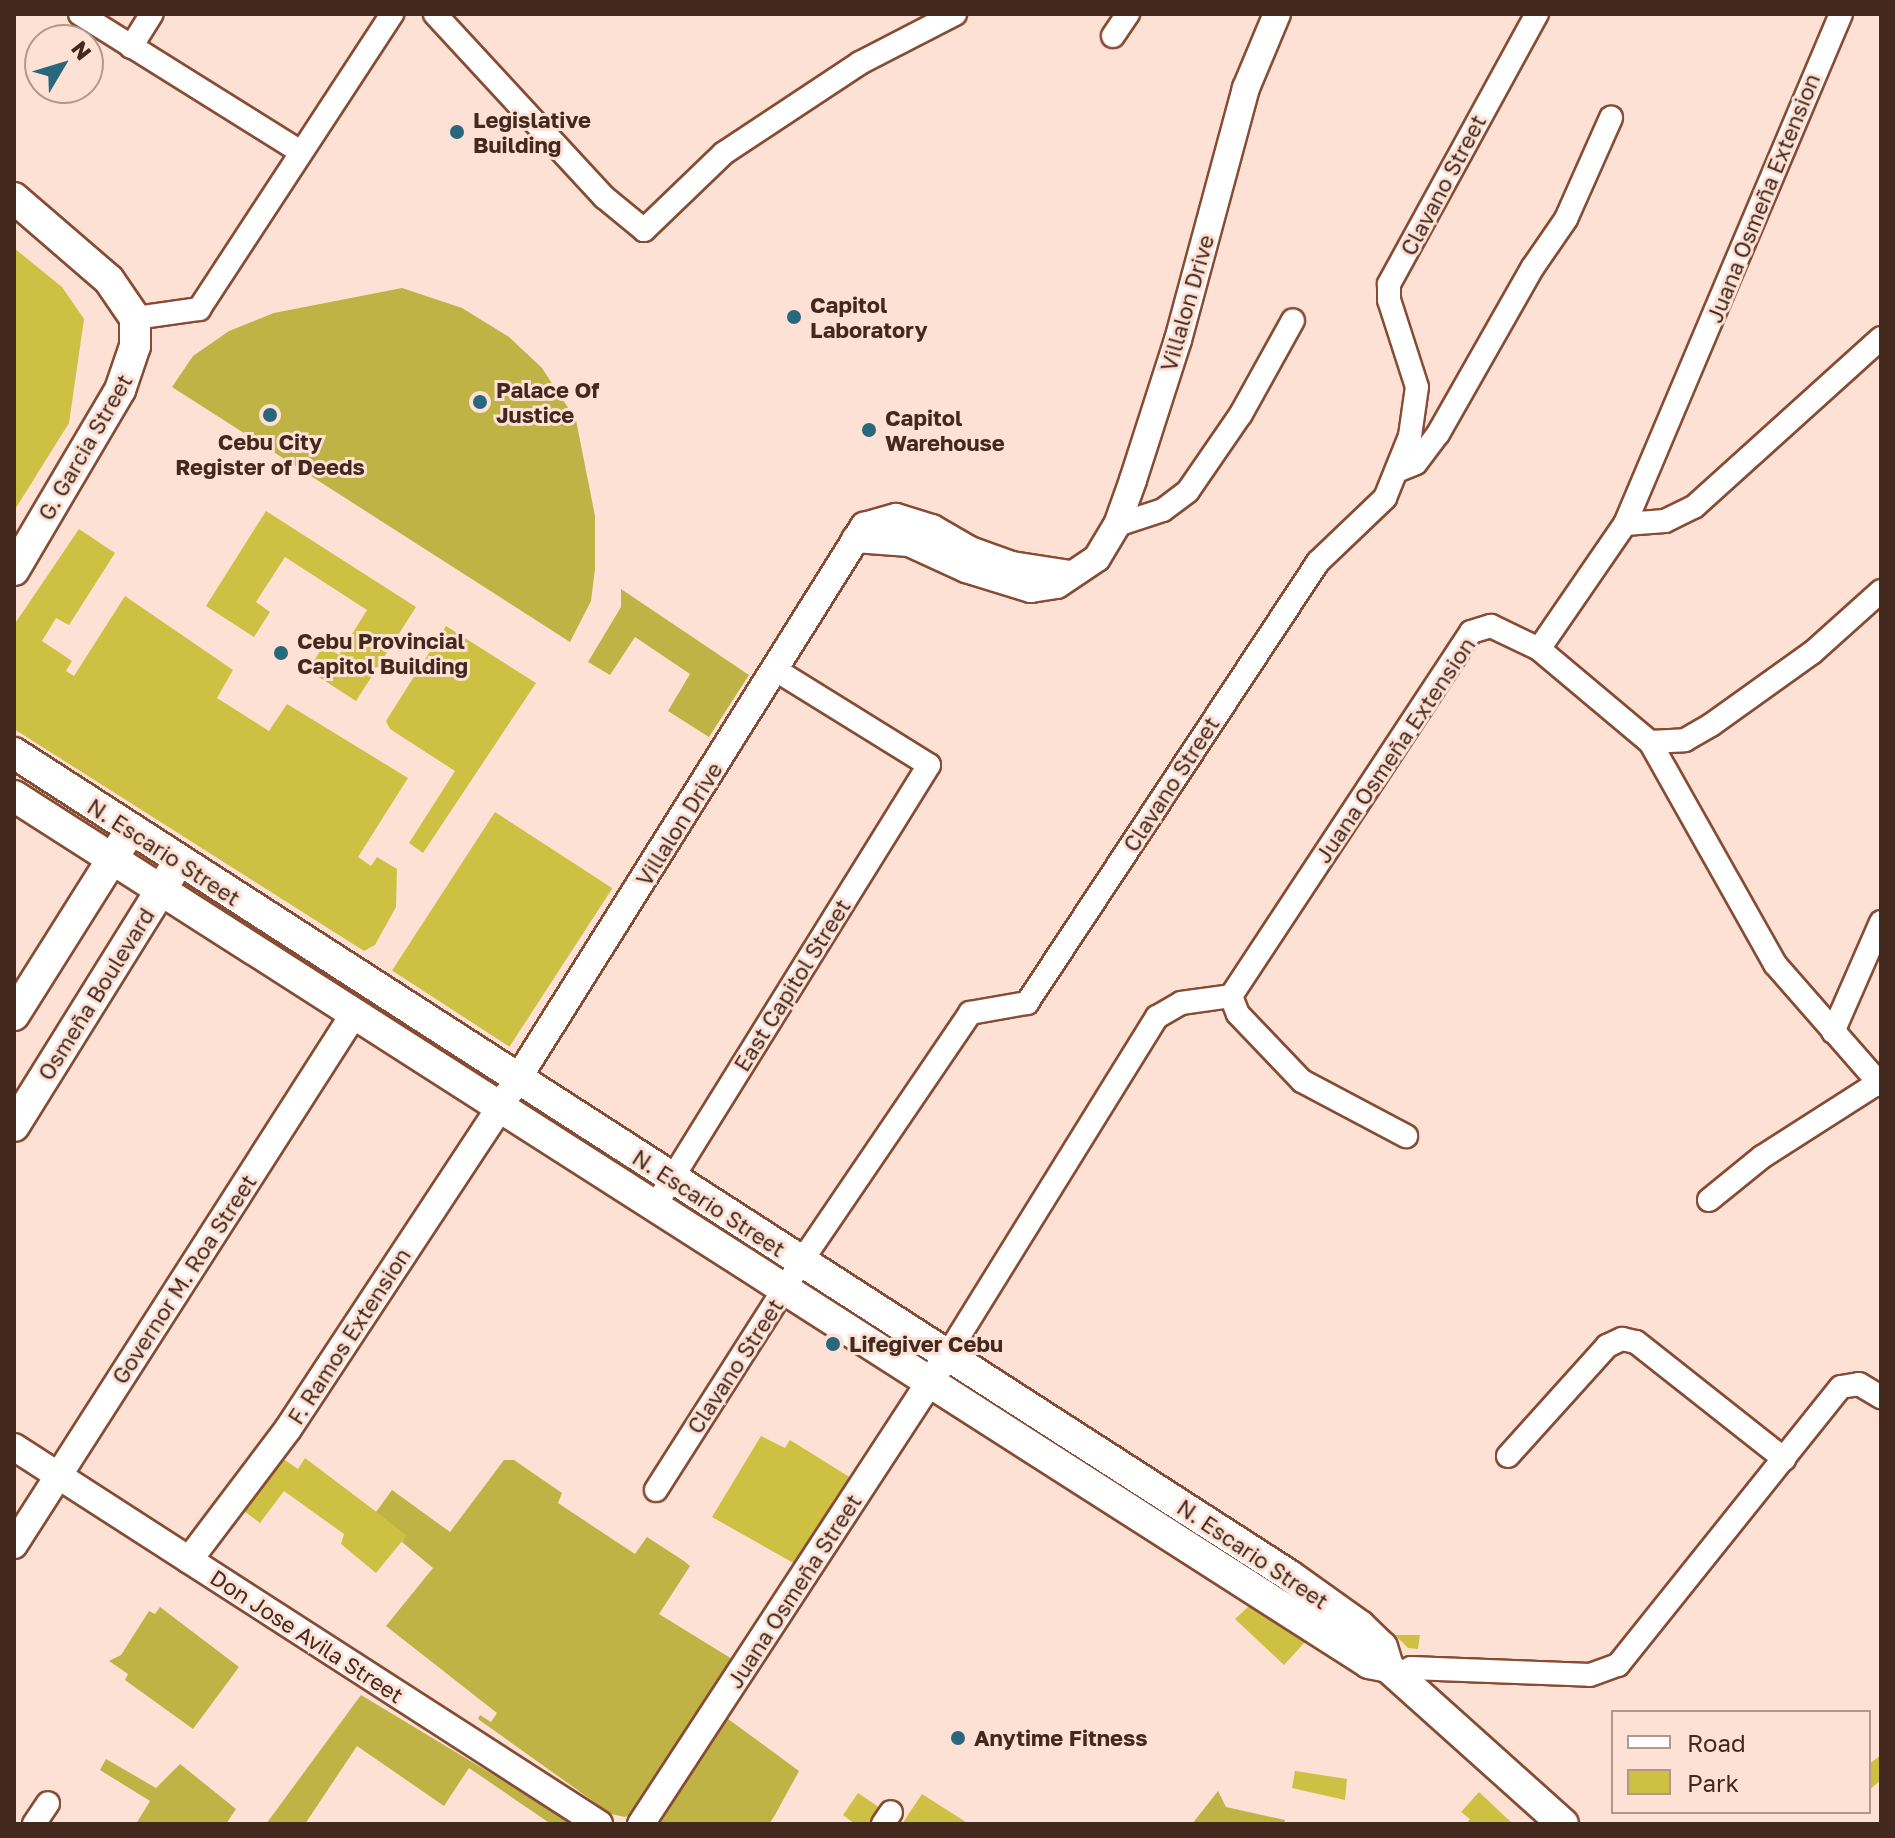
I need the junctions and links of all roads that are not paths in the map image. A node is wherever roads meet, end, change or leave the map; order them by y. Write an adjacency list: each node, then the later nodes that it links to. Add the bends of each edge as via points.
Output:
1 (80, 14): 11 (street)
2 (152, 14): 11 (street)
3 (392, 14): 13 (street)
4 (435, 14): 5 (street, via 604,197 644,230 724,153 860,63)
5 (955, 14)
6 (1128, 14): 10 (street)
7 (1277, 14): 20 (street, Villalon Drive, via 1246,88 1178,340)
8 (1537, 14): 18 (street, Clavano Street, via 1389,284 1389,300 1417,387)
9 (1841, 14): 19 (street, Juana Osmeña Extension)
10 (1113, 36)
11 (131, 47): 13 (street)
12 (1611, 118): 18 (street, via 1566,219 1438,434 1416,463)
13 (299, 151): 15 (street, via 199,309)
14 (14, 198): 15 (main road, via 109,280)
15 (135, 318): 21 (main road, G. Garcia Street, via 131,367 120,390)
16 (1293, 320): 20 (street, via 1241,414 1188,491 1163,510)
17 (1881, 338): 19 (street, via 1694,507 1665,521)
18 (1399, 470): 45 (street, Clavano Street, via 1385,498 1318,562 1027,1003 970,1013)
19 (1625, 524): 23 (street, Juana Osmeña Extension)
20 (1117, 525): 24 (street, Villalon Drive, via 1097,558 1057,585 1031,589 966,569 909,543 855,539)
21 (14, 570)
22 (1881, 591): 25 (street, via 1813,652 1711,725 1685,740)
23 (1539, 649): 25 (street); 33 (street, Juana Osmeña Extension, via 1491,626 1471,632)
24 (776, 670): 37 (street, Villalon Drive); 42 (street, East Capitol Street, via 929,765)
25 (1650, 742): 36 (street, via 1775,964)
26 (14, 753): 28 (main road, N. Escario Street)
27 (14, 796): 29 (main road, N. Escario Street)
28 (130, 831): 29 (main road); 30 (main road, N. Escario Street)
29 (112, 860): 31 (main road, N. Escario Street); 35 (main road)
30 (178, 862): 31 (main road, Osmeña Boulevard); 37 (main road, N. Escario Street)
31 (161, 889): 34 (main road, N. Escario Street); 40 (main road, Osmeña Boulevard)
32 (1881, 922): 36 (street)
33 (1231, 996): 41 (street, via 1238,1014 1302,1081); 47 (street, via 1181,1003 1157,1017)
34 (354, 1014): 39 (main road, N. Escario Street); 52 (street, Governor M. Roa Street)
35 (14, 1015)
36 (1833, 1032): 38 (street)
37 (518, 1079): 39 (street, Villalon Drive); 42 (main road, N. Escario Street)
38 (1880, 1082): 43 (street, via 1762,1157)
39 (500, 1107): 44 (main road, N. Escario Street); 55 (street, F. Ramos Extension, via 288,1429)
40 (14, 1126)
41 (1406, 1136)
42 (671, 1179): 44 (street, East Capitol Street); 45 (main road, N. Escario Street)
43 (1709, 1200)
44 (655, 1206): 46 (main road, N. Escario Street)
45 (801, 1262): 46 (street, Clavano Street); 47 (main road, N. Escario Street)
46 (784, 1288): 47 (main road, N. Escario Street); 53 (street, Clavano Street)
47 (938, 1369): 56 (main road, N. Escario Street, via 1314,1593 1382,1647); 60 (street, Juana Osmeña Street)
48 (1881, 1397): 51 (street, via 1859,1384 1841,1387)
49 (14, 1447): 52 (street, Don Jose Avila Street)
50 (1508, 1456): 51 (street, via 1607,1346 1622,1339 1636,1342)
51 (1784, 1459): 56 (street, via 1618,1665 1590,1675 1411,1668)
52 (58, 1476): 54 (street, Governor M. Roa Street); 55 (street, Don Jose Avila Street)
53 (656, 1490)
54 (14, 1545)
55 (189, 1560): 59 (street, Don Jose Avila Street)
56 (1393, 1672): 61 (main road, N. Escario Street)
57 (48, 1803): 58 (street)
58 (34, 1824)
59 (599, 1824)
60 (641, 1824)
61 (1563, 1824)

